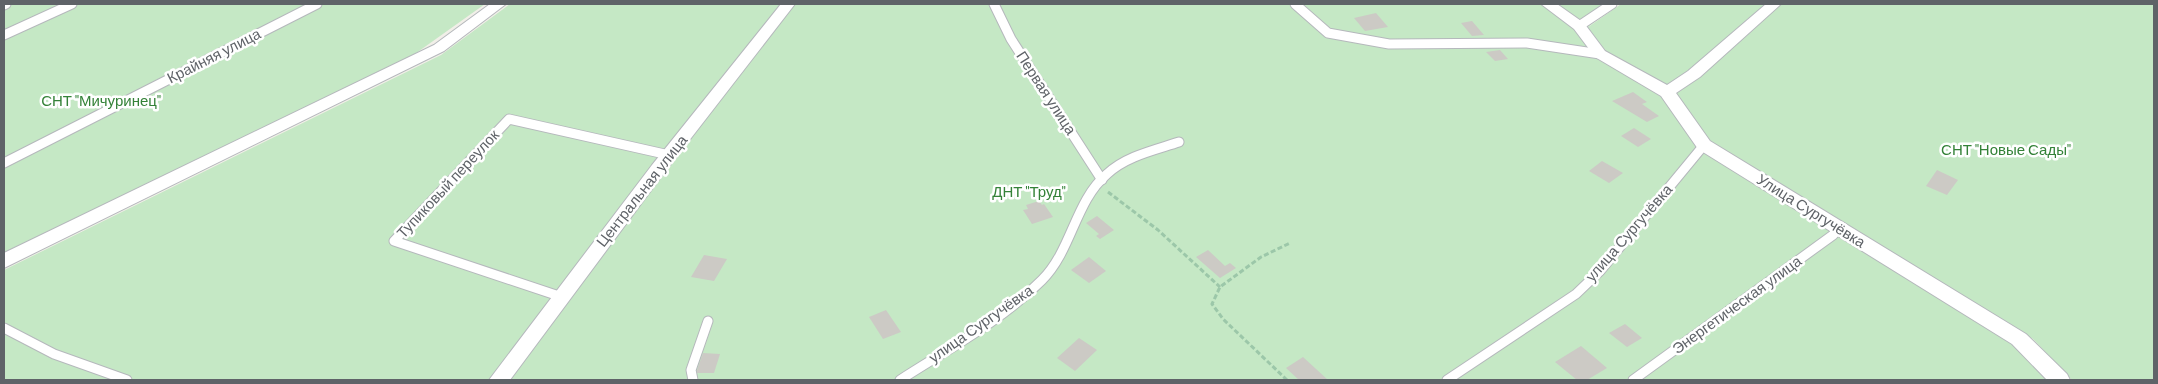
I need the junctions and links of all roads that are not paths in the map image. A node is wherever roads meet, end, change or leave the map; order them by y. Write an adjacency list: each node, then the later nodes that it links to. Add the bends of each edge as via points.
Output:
1 (72, 4): 11 (lane)
2 (317, 4): 17 (lane, Крайняя улица)
3 (499, 4): 20 (street, via 440,48)
4 (788, 4): 16 (street, Центральная улица)
5 (994, 4): 18 (lane, Первая улица, via 1011,40)
6 (1296, 4): 12 (lane, via 1328,33 1389,44 1527,43)
7 (1548, 4): 10 (street, Улица Сургучёвка)
8 (1612, 4): 10 (lane)
9 (1774, 4): 13 (street, via 1694,74)
10 (1579, 26): 12 (street, Улица Сургучёвка)
11 (4, 35)
12 (1600, 54): 13 (street, Улица Сургучёвка)
13 (1667, 92): 15 (street, Улица Сургучёвка)
14 (1179, 142): 18 (lane, улица Сургучёвка, via 1126,162 1106,174)
15 (1704, 145): 19 (street, Улица Сургучёвка); 28 (lane, улица Сургучёвка, via 1600,271 1576,294)
16 (670, 155): 21 (street, Центральная улица); 21 (lane, Тупиковый переулок, via 509,119 394,241)
17 (4, 163)
18 (1100, 183): 27 (lane, улица Сургучёвка, via 1079,218 1067,247 1044,280 1004,311)
19 (1839, 228): 29 (lane, Энергетическая улица); 30 (street, Улица Сургучёвка, via 2019,339)
20 (4, 261)
21 (562, 297): 25 (street, Центральная улица)
22 (708, 321): 26 (lane, via 691,370)
23 (4, 328): 24 (lane, via 54,354)
24 (127, 380)
25 (499, 380)
26 (693, 380)
27 (900, 380)
28 (1447, 380)
29 (1632, 380)
30 (2060, 380)

